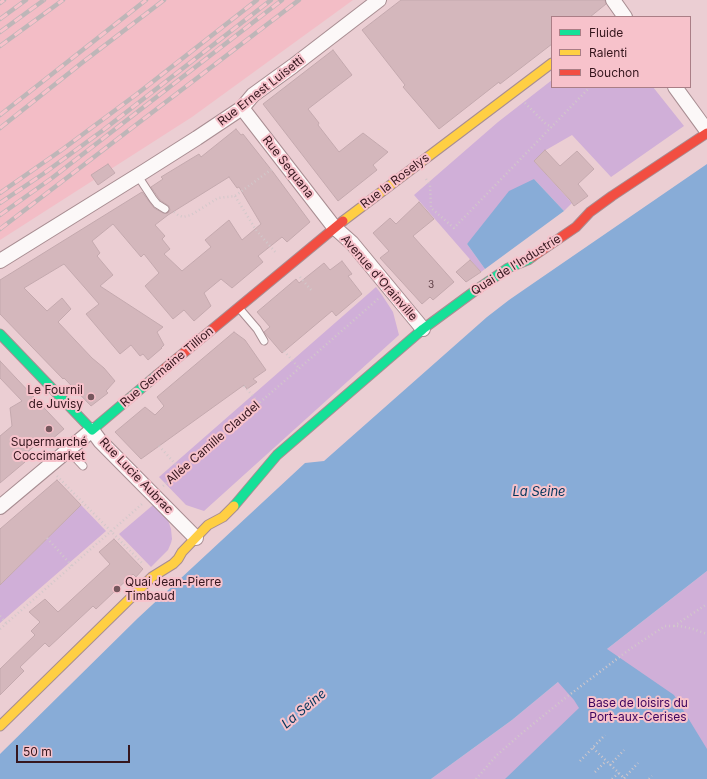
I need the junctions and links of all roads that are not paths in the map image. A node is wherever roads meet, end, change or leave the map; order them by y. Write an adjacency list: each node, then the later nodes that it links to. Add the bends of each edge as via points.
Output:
1 (380, 0): 4 (street, Rue Ernest Luisetti, via 253,95)
2 (551, 63): 8 (main road, Rue la Roselys)
3 (676, 88): 5 (street)
4 (242, 108): 6 (street, Rue Ernest Luisetti); 8 (street, Rue Sequana)
5 (707, 132): 11 (main road, Quai de l'Industrie, via 612,196 590,212 576,227 528,260 508,268)
6 (138, 176): 7 (lane, via 157,204); 9 (street, Rue Ernest Luisetti)
7 (168, 209)
8 (334, 227): 10 (main road, Rue la Roselys); 11 (street, Avenue d'Orainville, via 352,243)
9 (0, 261)
10 (240, 306): 13 (lane); 14 (main road, Rue Germaine Tillion)
11 (424, 329): 18 (main road, Quai de l'Industrie, via 277,455 235,505 223,517 208,525)
12 (0, 334): 14 (main road)
13 (264, 341)
14 (92, 430): 15 (street, Rue Lucie Aubrac); 18 (street, Rue Lucie Aubrac)
15 (68, 450): 16 (lane); 17 (street, Rue Lucie Aubrac)
16 (84, 466)
17 (0, 507)
18 (196, 538): 19 (main road, via 173,564 152,577)
19 (0, 726)

